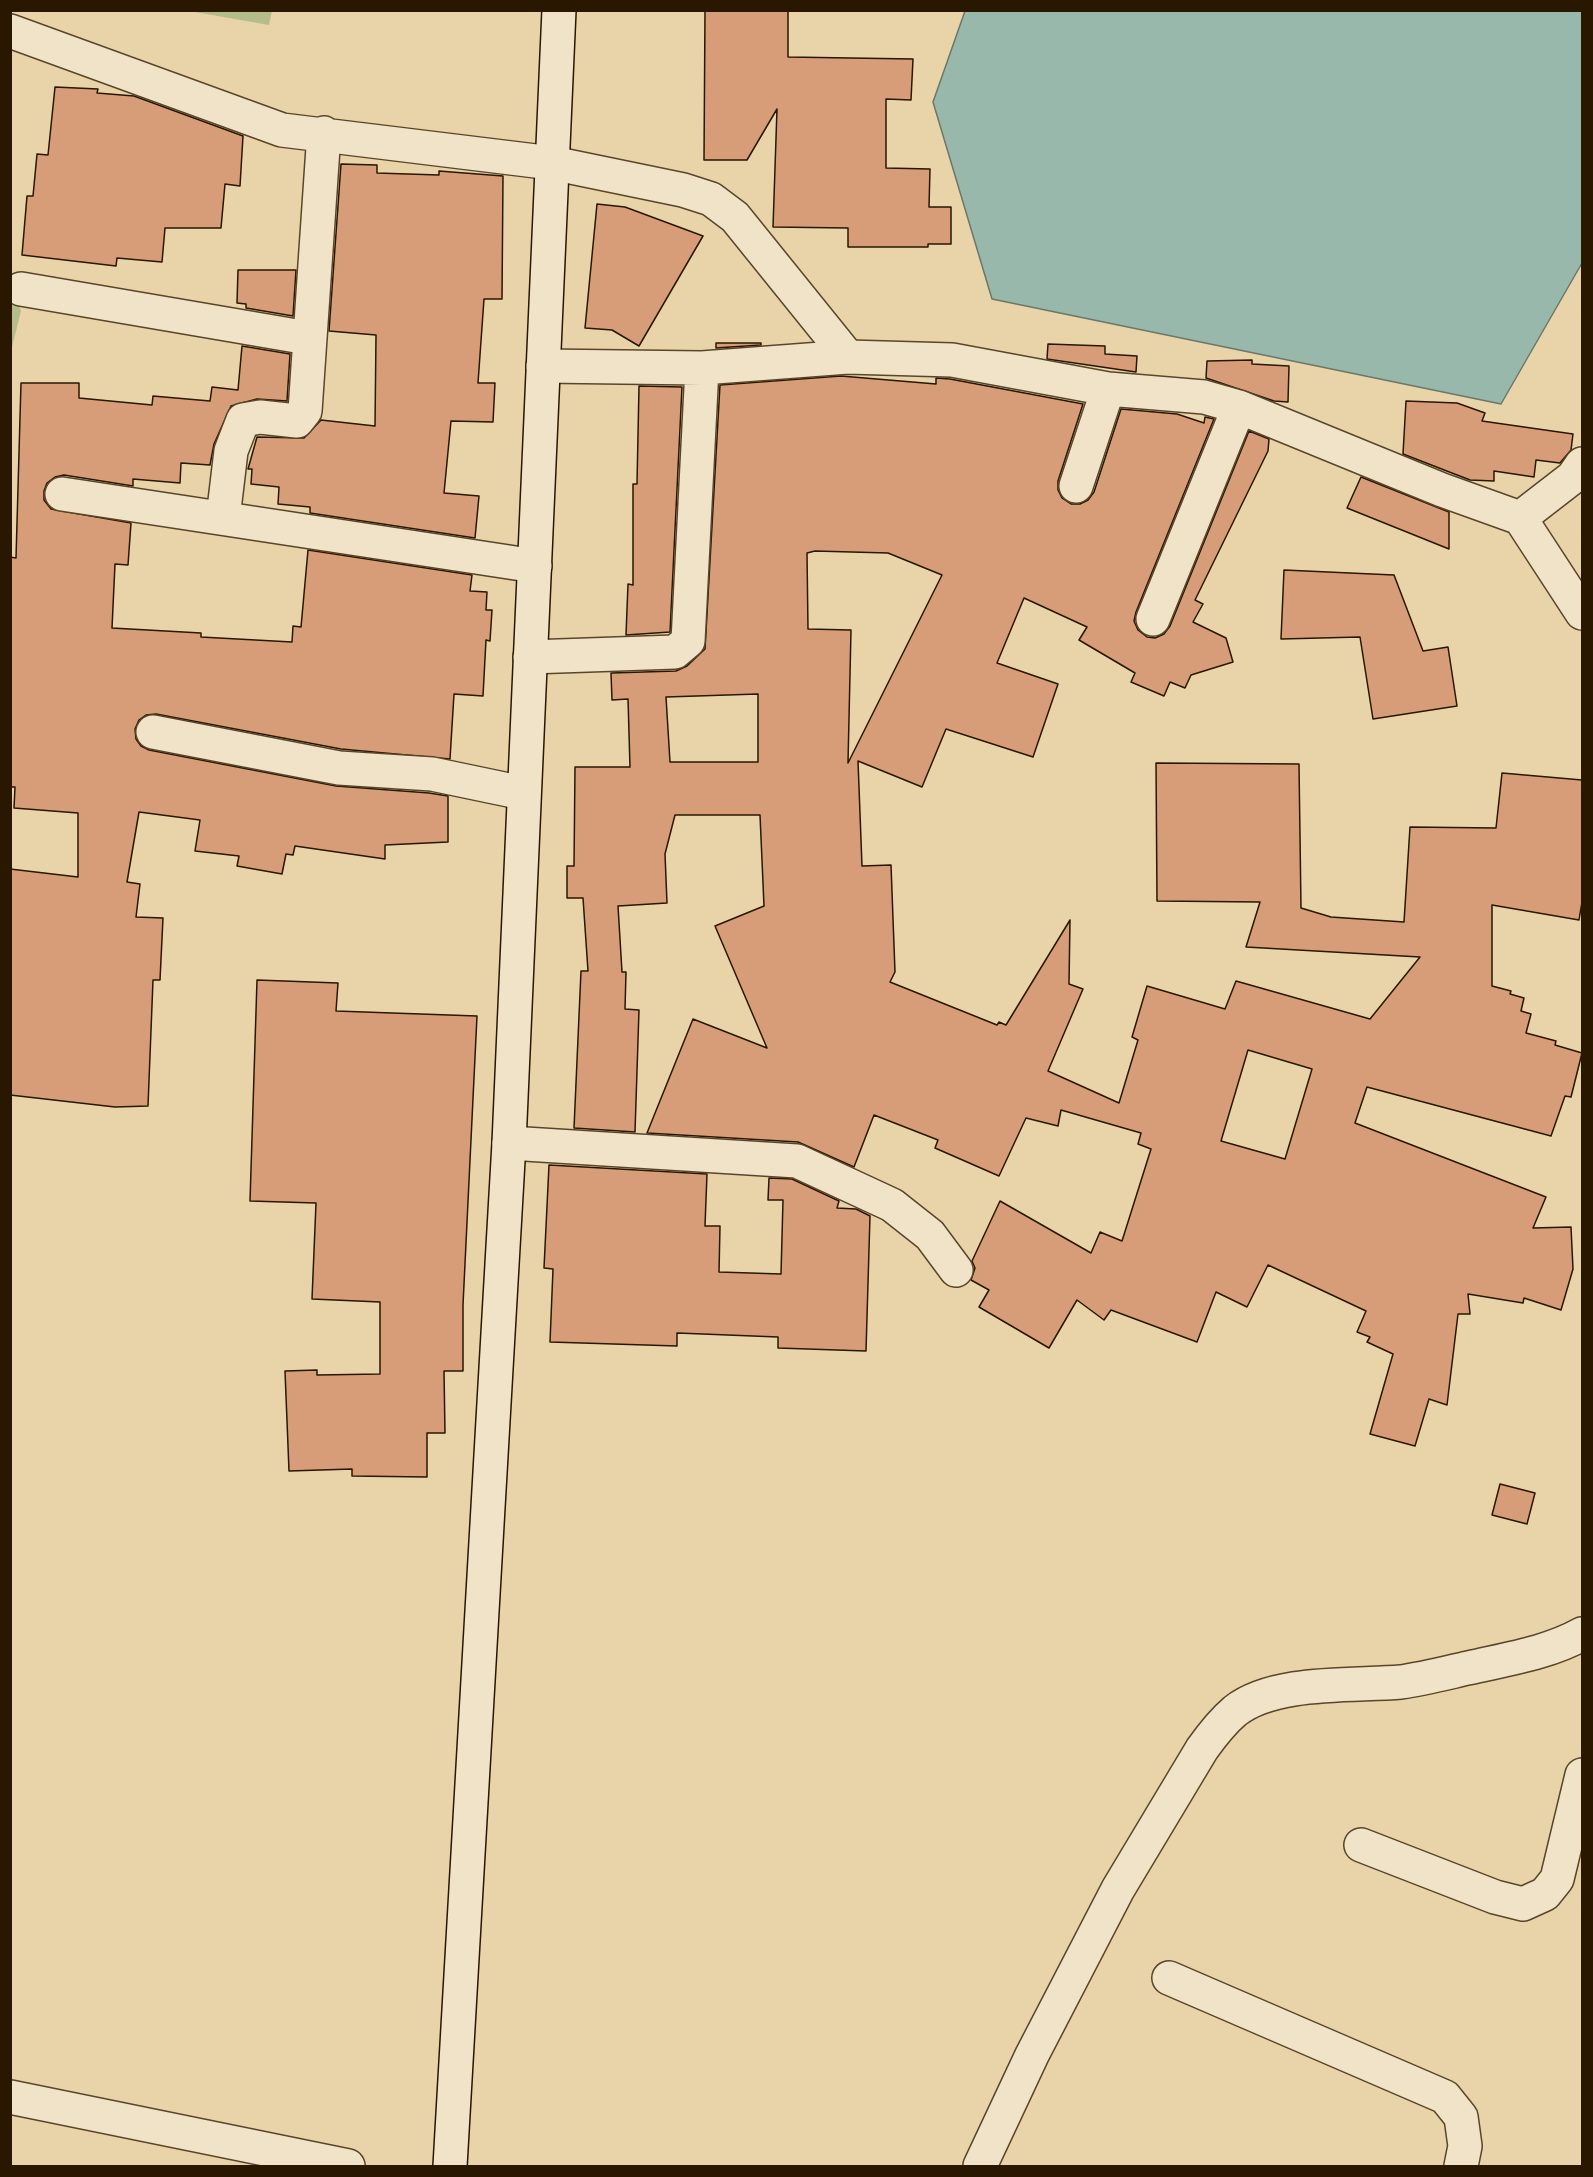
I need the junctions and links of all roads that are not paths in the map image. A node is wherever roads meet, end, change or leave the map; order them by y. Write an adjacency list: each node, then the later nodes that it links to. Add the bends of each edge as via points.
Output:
1 (559, 10): 4 (street)
2 (10, 31): 3 (street, via 282,130)
3 (324, 134): 4 (street); 6 (street)
4 (552, 163): 7 (street, via 711,199 742,225); 8 (street)
5 (21, 289): 6 (street)
6 (308, 338): 15 (street, via 305,411 297,421 260,417 243,420 231,451)
7 (848, 357): 9 (street); 10 (street, via 952,360)
8 (543, 366): 9 (street); 17 (street)
9 (702, 368): 20 (street, via 688,641 675,652)
10 (1108, 389): 11 (street, via 1204,397); 13 (street)
11 (1239, 407): 16 (street, via 1451,494); 19 (street)
12 (1582, 464): 16 (street, via 1573,477)
13 (1076, 486)
14 (62, 494): 15 (street)
15 (223, 518): 17 (street)
16 (1520, 518): 18 (street)
17 (535, 566): 20 (street)
18 (1577, 594)
19 (1153, 619)
20 (530, 657): 22 (street)
21 (153, 732): 22 (street, via 339,768 432,774)
22 (523, 793): 23 (street)
23 (509, 1143): 24 (street, via 796,1161 892,1205 930,1235); 31 (street)
24 (956, 1270)
25 (1582, 1634): 32 (street, via 1535,1653 1404,1682 1298,1689 1237,1709 1202,1749 1118,1889)
26 (1582, 1775): 27 (street, via 1557,1879 1545,1894 1523,1904 1495,1897)
27 (1361, 1845)
28 (1169, 1978): 33 (street, via 1445,2097 1461,2117 1465,2146)
29 (10, 2097): 30 (street)
30 (348, 2166)
31 (450, 2166)
32 (980, 2166)
33 (1461, 2166)

